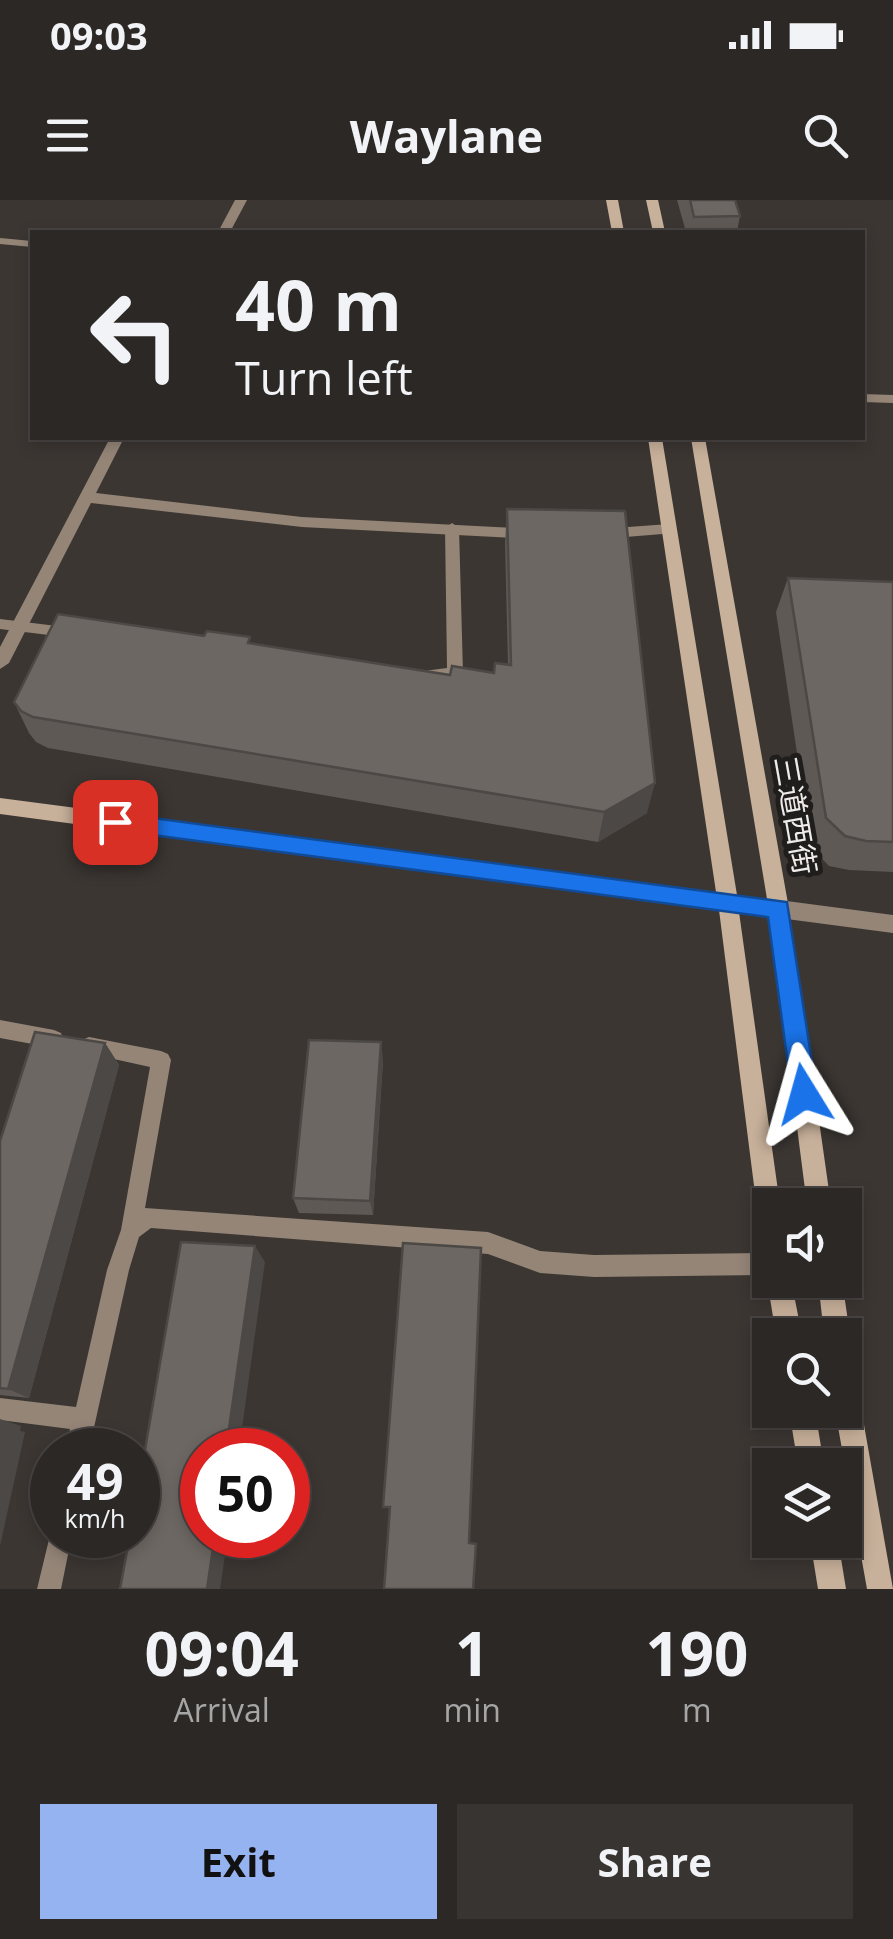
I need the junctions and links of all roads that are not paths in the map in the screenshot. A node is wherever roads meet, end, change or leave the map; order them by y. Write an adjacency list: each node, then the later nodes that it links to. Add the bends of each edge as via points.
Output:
1 (241, 200): 4 (street)
2 (612, 200): 5 (main road)
3 (652, 200): 6 (main road)
4 (225, 230)
5 (618, 230)
6 (658, 230)
7 (0, 242): 8 (lane)
8 (30, 244)
9 (865, 398): 10 (street)
10 (893, 399)
11 (117, 440): 14 (street)
12 (655, 440): 16 (main road)
13 (698, 440): 26 (main road, 三道西街)
14 (86, 498): 15 (street, via 302,522); 20 (street)
15 (452, 528): 17 (street); 23 (lane, via 455,673)
16 (670, 529): 18 (street); 25 (main road)
17 (553, 534)
18 (587, 534)
19 (0, 624): 20 (lane)
20 (18, 627): 21 (lane); 22 (street)
21 (95, 636)
22 (0, 663)
23 (402, 674)
24 (0, 806): 25 (main road)
25 (728, 902): 26 (main road); 29 (main road)
26 (779, 908): 27 (street); 30 (main road, 三道西街)
27 (893, 924)
28 (0, 1029): 31 (lane, via 161,1060)
29 (766, 1188)
30 (818, 1188)
31 (131, 1230): 32 (lane, via 148,1218 488,1243 540,1262 576,1265); 34 (lane)
32 (752, 1264)
33 (0, 1409): 34 (lane)
34 (84, 1419): 35 (lane)
35 (82, 1428)
36 (852, 1428): 41 (main road)
37 (55, 1558): 39 (lane)
38 (827, 1558): 40 (main road)
39 (49, 1589)
40 (832, 1589)
41 (880, 1589)

